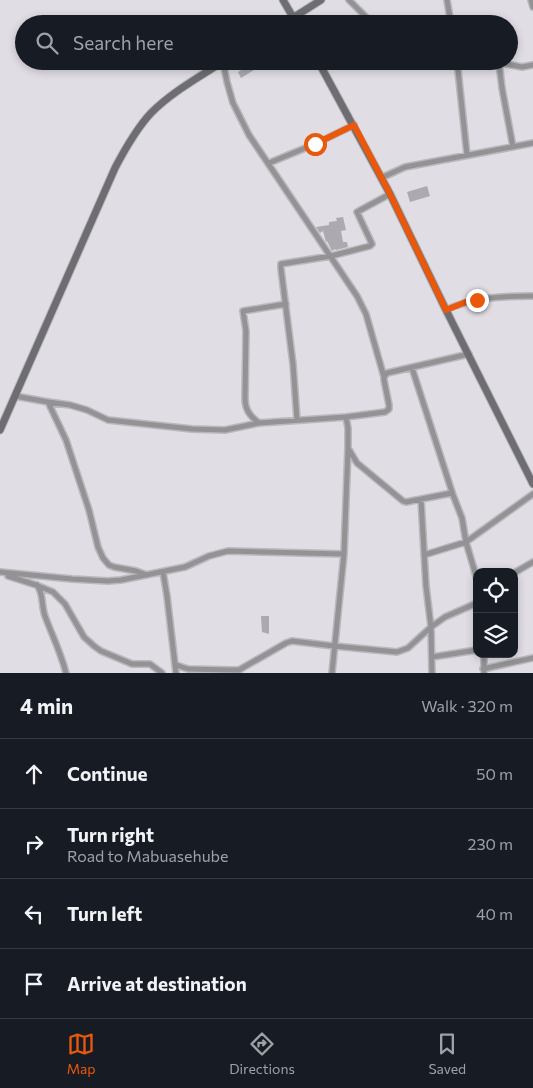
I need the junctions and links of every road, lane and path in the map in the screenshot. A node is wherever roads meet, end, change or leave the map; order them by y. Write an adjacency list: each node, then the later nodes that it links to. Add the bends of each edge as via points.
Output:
1 (283, 0): 7 (main road)
2 (322, 0): 8 (main road)
3 (349, 0): 9 (street)
4 (447, 0): 10 (street)
5 (531, 0): 6 (street)
6 (533, 7)
7 (292, 15)
8 (302, 15)
9 (364, 15)
10 (450, 15)
11 (533, 65): 12 (street)
12 (518, 66)
13 (211, 70): 32 (main road, via 165,101 124,150)
14 (225, 70): 22 (street, via 233,103 249,135)
15 (323, 70): 18 (main road)
16 (458, 70): 21 (street)
17 (499, 70): 20 (street)
18 (354, 125): 22 (street); 23 (main road)
19 (533, 144): 20 (street)
20 (513, 147): 21 (street)
21 (467, 155): 23 (street, via 405,167)
22 (269, 163): 25 (street)
23 (381, 178): 24 (main road)
24 (390, 194): 25 (street, via 357,212 372,244); 28 (main road)
25 (331, 256): 27 (street, via 281,264); 31 (street, via 366,314)
26 (533, 296): 28 (street, via 488,298)
27 (286, 304): 35 (street); 36 (street, via 242,312 246,331 244,398 250,414)
28 (446, 310): 29 (main road)
29 (469, 354): 30 (street); 39 (main road)
30 (412, 368): 31 (street); 40 (street)
31 (384, 377): 34 (street, via 388,411)
32 (15, 396): 33 (street); 37 (main road)
33 (48, 402): 36 (street, via 79,407 108,420 225,430); 51 (street, via 68,448 103,558 114,567)
34 (346, 417): 35 (street); 38 (street)
35 (297, 420): 36 (street)
36 (260, 423)
37 (0, 430)
38 (348, 448): 42 (street, via 357,463 400,499 406,502); 44 (street)
39 (532, 480)
40 (452, 493): 42 (street); 43 (street, via 462,518)
41 (533, 494): 43 (street)
42 (421, 499): 45 (street)
43 (466, 542): 45 (street); 47 (street)
44 (344, 554): 49 (street, via 228,550); 55 (street)
45 (424, 555): 54 (street)
46 (533, 562): 48 (street)
47 (474, 568)
48 (518, 571)
49 (163, 572): 51 (street); 60 (street)
50 (0, 573): 51 (street, via 108,581); 52 (street)
51 (148, 576)
52 (36, 584): 62 (street, via 42,592 45,615); 63 (street, via 61,599 82,635 101,651 132,664 150,664)
53 (473, 605): 54 (street)
54 (431, 627): 55 (street, via 397,652); 57 (street)
55 (334, 646): 60 (street, via 289,642 236,670 188,669); 65 (street)
56 (473, 651): 57 (street)
57 (432, 657): 66 (street)
58 (484, 658): 61 (street)
59 (533, 658): 61 (street)
60 (176, 664): 64 (street)
61 (483, 671)
62 (66, 673)
63 (162, 673)
64 (176, 673)
65 (332, 673)
66 (432, 673)

